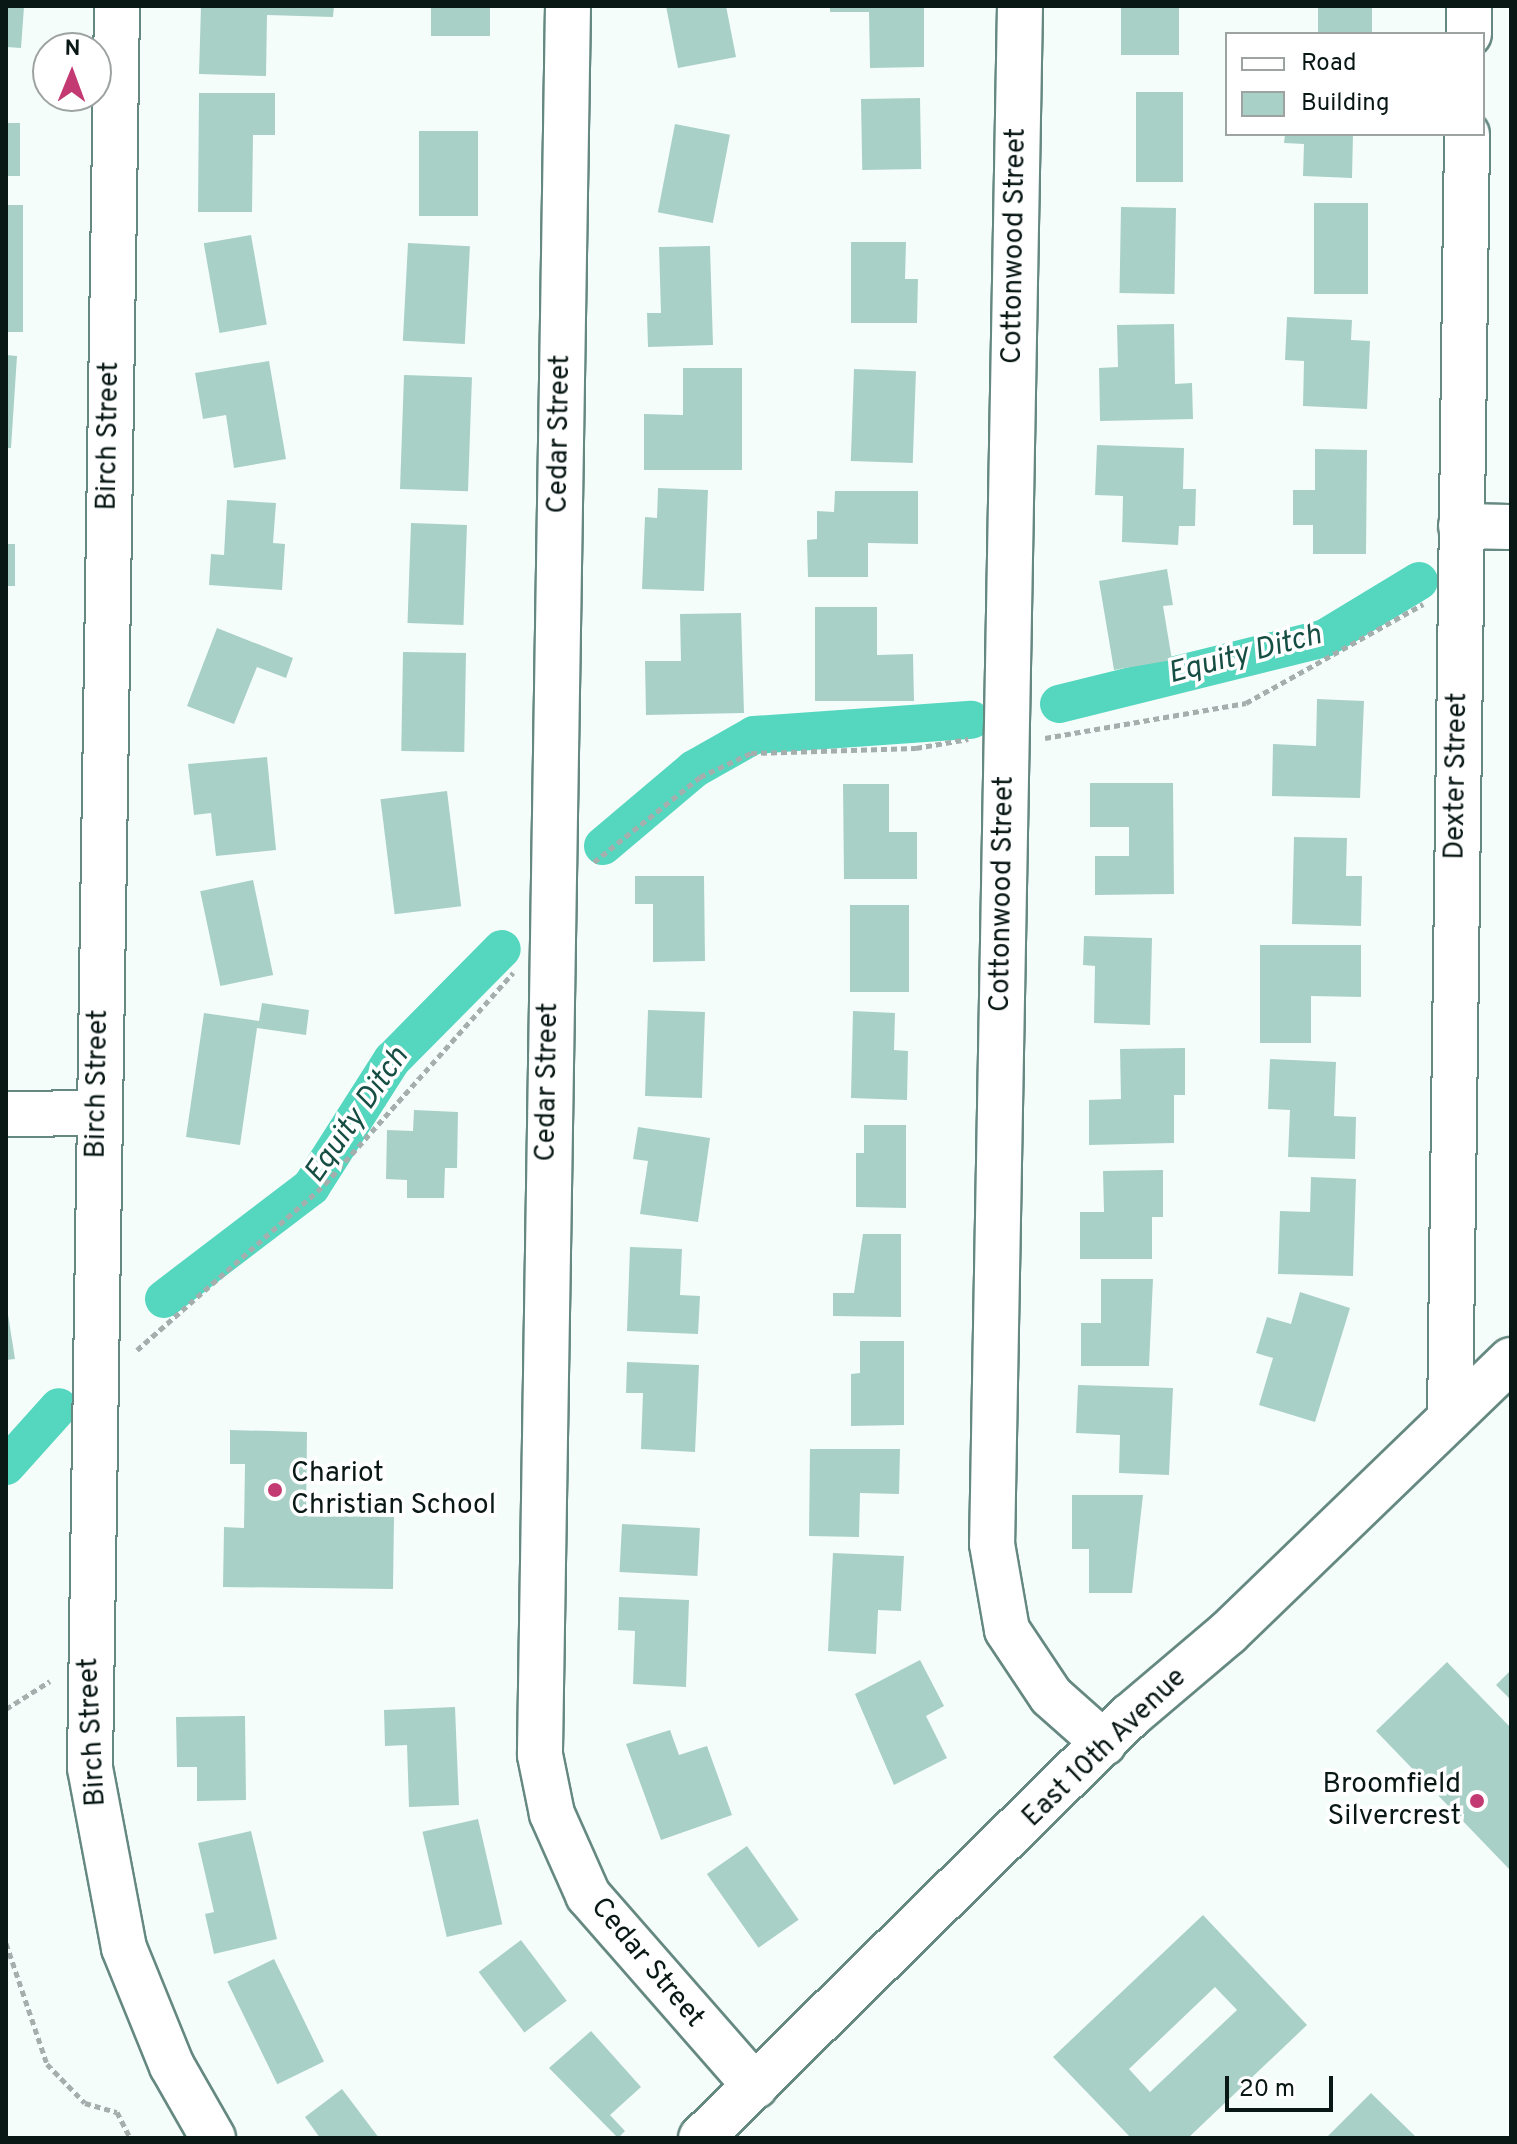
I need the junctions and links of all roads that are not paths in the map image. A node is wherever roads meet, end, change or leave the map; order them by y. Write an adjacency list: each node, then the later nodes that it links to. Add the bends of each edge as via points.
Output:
1 (117, 6): 9 (street, Birch Street)
2 (568, 6): 14 (street, Cedar Street, via 540,1755 552,1814 588,1895)
3 (1020, 6): 13 (street, Cottonwood Street, via 996,1596 1036,1675)
4 (1469, 6): 5 (street)
5 (1469, 32)
6 (1467, 136): 7 (street, Dexter Street)
7 (1461, 526): 8 (street); 12 (street, Dexter Street)
8 (1511, 527)
9 (97, 1113): 10 (street); 15 (street, Birch Street, via 90,1768 124,1948 172,2066)
10 (6, 1114)
11 (1511, 1360): 12 (street, East 10th Avenue)
12 (1450, 1418): 13 (street, East 10th Avenue)
13 (1104, 1743): 14 (street, East 10th Avenue)
14 (755, 2086): 16 (street, East 10th Avenue)
15 (213, 2138)
16 (701, 2138)

